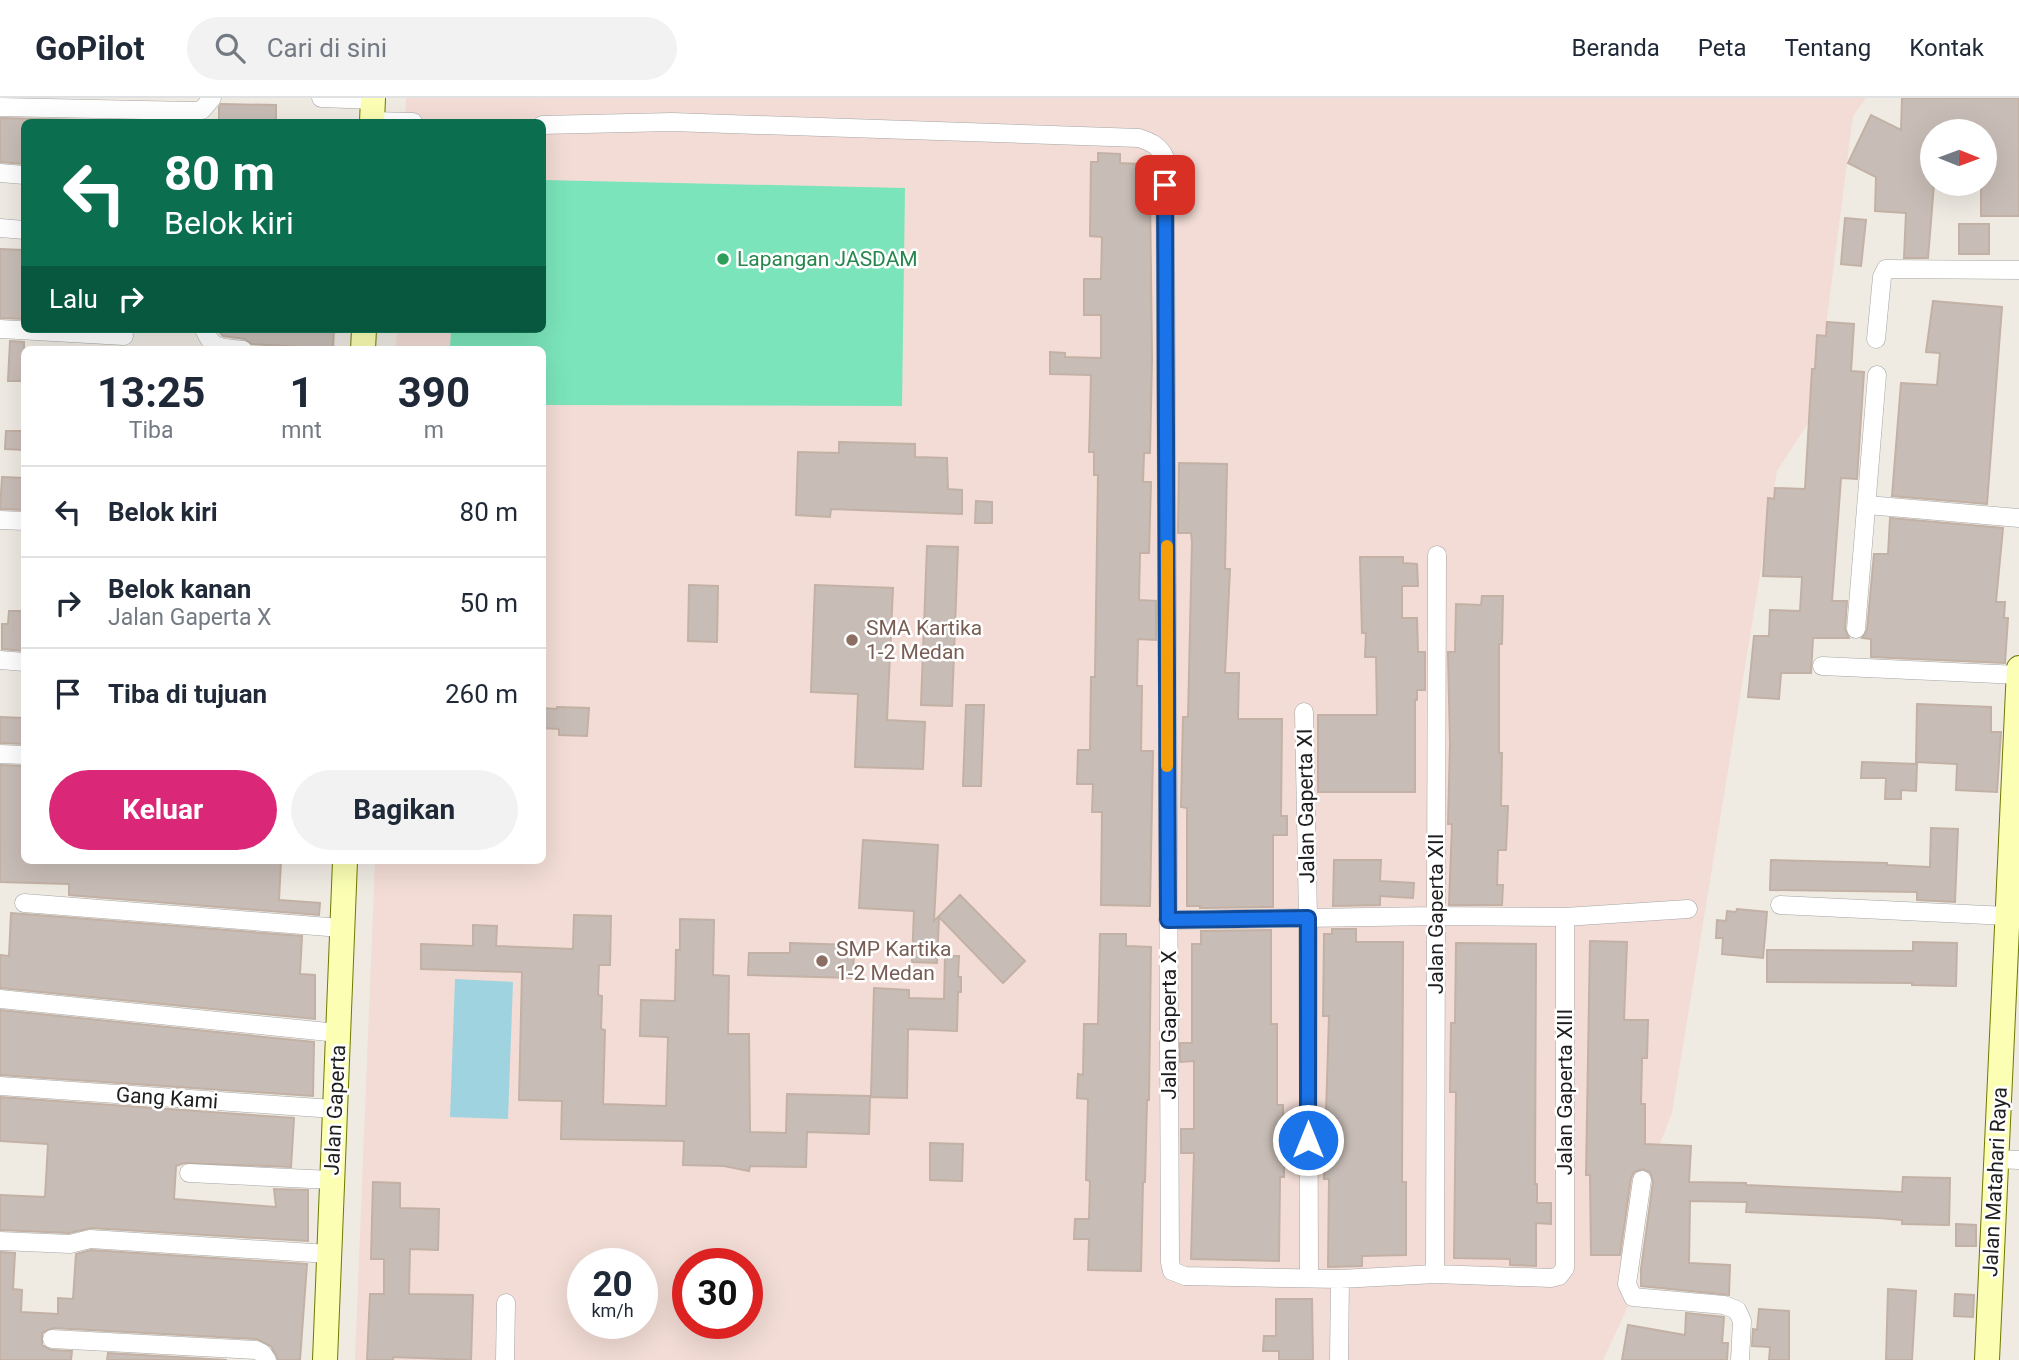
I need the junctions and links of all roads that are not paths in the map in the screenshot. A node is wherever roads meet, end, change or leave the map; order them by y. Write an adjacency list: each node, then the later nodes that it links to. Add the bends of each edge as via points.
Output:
1 (212, 98): 3 (street, via 197,111)
2 (321, 98): 4 (street)
3 (0, 107)
4 (373, 110): 5 (street)
5 (403, 119)
6 (546, 125): 41 (street, Jalan Gaperta X, via 672,122 1139,138 1155,145 1165,158)
7 (0, 173): 8 (street)
8 (21, 175)
9 (0, 228): 10 (street)
10 (21, 230)
11 (2019, 270): 16 (street, via 1888,268 1882,277)
12 (0, 329): 13 (street)
13 (21, 330)
14 (71, 333): 15 (street)
15 (124, 336)
16 (1876, 340)
17 (1877, 375): 18 (street)
18 (1867, 505): 19 (street); 23 (street)
19 (2019, 518)
20 (0, 520): 21 (street)
21 (21, 521)
22 (1437, 555): 37 (street, Jalan Gaperta XII)
23 (1856, 628)
24 (0, 660): 25 (street)
25 (21, 662)
26 (1822, 666): 28 (street)
27 (2019, 668): 28 (street, Jalan Matahari Raya)
28 (2019, 675): 32 (street, Jalan Matahari Raya)
29 (1304, 712): 40 (street, Jalan Gaperta XI)
30 (0, 754): 31 (street)
31 (21, 755)
32 (2014, 860): 39 (street, Jalan Matahari Raya)
33 (345, 864): 42 (street, Jalan Gaperta)
34 (24, 903): 42 (street)
35 (1780, 905): 39 (street)
36 (1688, 909): 38 (street)
37 (1437, 916): 38 (street); 40 (street); 53 (street, Jalan Gaperta XII)
38 (1565, 916): 53 (street, Jalan Gaperta XIII, via 1564,1268 1551,1278)
39 (2007, 916): 47 (street, Jalan Matahari Raya)
40 (1308, 918): 41 (street); 54 (street, Jalan Gaperta XI)
41 (1168, 920): 54 (street, Jalan Gaperta X, via 1172,1271 1185,1276)
42 (341, 928): 44 (street, Jalan Gaperta)
43 (0, 999): 44 (street)
44 (338, 1033): 46 (street, Jalan Gaperta)
45 (0, 1086): 46 (street, Gang Kami)
46 (334, 1109): 49 (street, Jalan Gaperta)
47 (2008, 1159): 63 (street, Jalan Matahari Raya)
48 (189, 1173): 49 (street)
49 (331, 1180): 52 (street, Jalan Gaperta)
50 (1642, 1180): 62 (street, via 1627,1284 1633,1297 1737,1310 1742,1321)
51 (0, 1241): 52 (street, via 69,1244 90,1239)
52 (329, 1254): 59 (street, Jalan Gaperta)
53 (1435, 1274): 55 (street)
54 (1309, 1278): 55 (street)
55 (1340, 1279): 61 (street)
56 (506, 1303): 60 (street)
57 (52, 1339): 58 (street, via 256,1350)
58 (267, 1360)
59 (325, 1360)
60 (505, 1360)
61 (1339, 1360)
62 (1740, 1360)
63 (1987, 1360)

